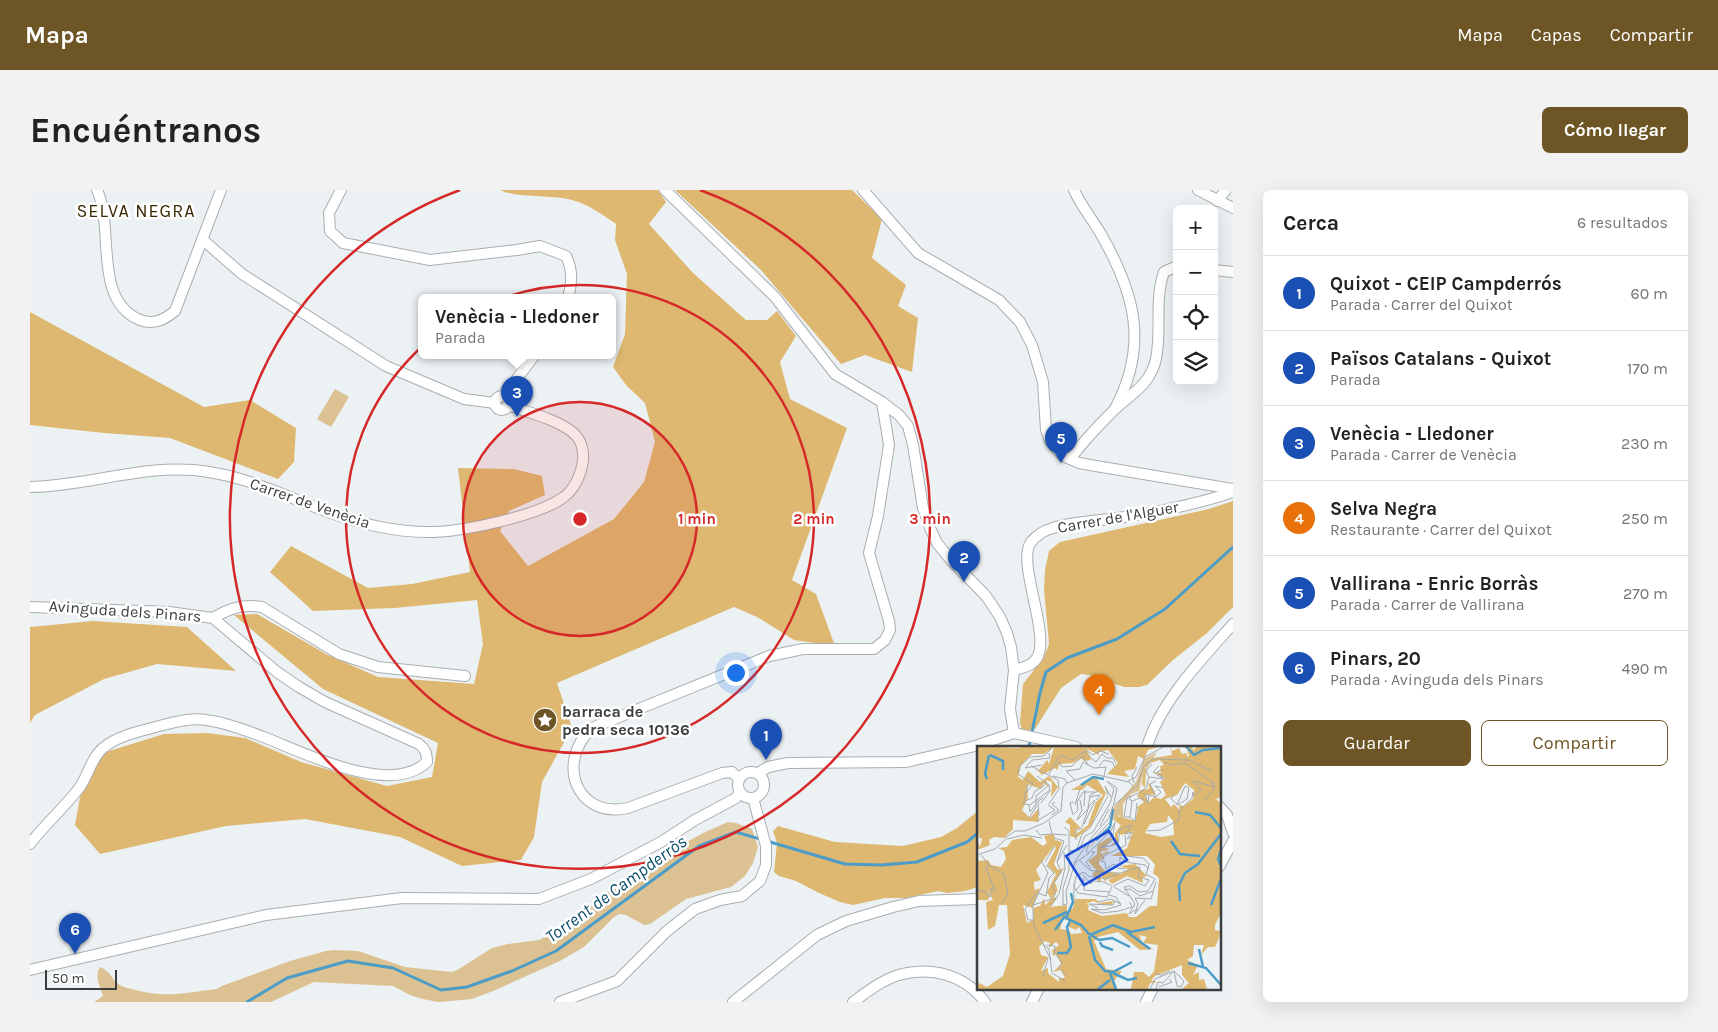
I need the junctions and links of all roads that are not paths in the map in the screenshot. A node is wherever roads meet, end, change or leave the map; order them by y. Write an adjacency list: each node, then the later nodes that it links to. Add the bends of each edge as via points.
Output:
1 (97, 190): 11 (street, via 104,211 109,278 115,296 136,318 156,323 175,311)
2 (221, 190): 11 (street)
3 (341, 190): 15 (street, via 329,213 330,231 343,243 430,260 540,246 566,256 571,266)
4 (665, 190): 18 (street, via 775,297 835,374)
5 (863, 190): 20 (street, via 918,253 999,300 1020,322 1032,345 1043,382 1046,430 1050,441)
6 (1074, 190): 19 (street, via 1112,256 1129,298 1135,325 1134,348 1124,391)
7 (1198, 190): 9 (street)
8 (1226, 190): 9 (street)
9 (1217, 201): 10 (street)
10 (1233, 208)
11 (202, 239): 17 (street, Carrer de Venècia, via 242,274 386,366 464,399 494,403 501,410 505,409)
12 (1173, 268): 19 (street, via 1164,272 1159,286 1159,334 1155,361 1147,380 1137,392)
13 (1218, 270): 14 (street)
14 (1233, 272)
15 (569, 294)
16 (532, 359): 17 (street)
17 (506, 400): 21 (street, Carrer de Venècia, via 552,421 580,440 584,453 575,484 561,499 540,509 450,531 409,531 370,525 258,484 199,470 150,470 113,478)
18 (882, 402): 26 (street, via 908,426 923,508 930,528 946,554 986,596 1000,618 1011,647); 32 (street, via 889,445 869,553 889,621 890,630 885,640 874,649 803,649 769,656 592,728 574,756 581,794 596,806 606,809 628,808 722,773 732,772)
19 (1115, 409): 20 (street)
20 (1070, 459): 22 (street)
21 (30, 487)
22 (1233, 490): 26 (street, Carrer de l'Alguer, via 1199,503 1069,524 1040,533 1030,544 1027,562 1040,646 1031,665)
23 (30, 607): 24 (street, Avinguda dels Pinars, via 169,612)
24 (214, 618): 27 (street, via 226,610 248,604 262,607 338,654 378,667); 38 (street, Avinguda dels Pinars, via 299,687 324,702 419,744 427,754 427,762 404,774 378,775 311,757 210,720 186,720 141,730 102,748 80,786)
25 (1233, 624): 30 (street, via 1171,699 1152,730)
26 (1014, 670): 28 (street, via 1010,709)
27 (465, 676)
28 (1014, 733): 29 (street); 31 (street, via 906,762 788,764 768,767)
29 (1072, 746)
30 (1147, 746)
31 (758, 773): 32 (street, via 744,773); 34 (street, via 765,785 761,794)
32 (739, 779): 33 (street)
33 (740, 792): 34 (street); 41 (street, via 736,798 661,842 591,879 538,899 402,898 266,915)
34 (753, 798): 44 (street, via 766,846 766,865 760,881 742,896 695,909 667,931 617,981)
35 (1220, 807): 36 (street, via 1227,815)
36 (1233, 833)
37 (1233, 841): 39 (street)
38 (30, 844)
39 (1220, 864)
40 (977, 899): 45 (street, via 920,901 846,921 817,935)
41 (30, 970)
42 (1038, 990): 48 (street)
43 (1153, 990): 49 (street)
44 (560, 1002)
45 (732, 1002)
46 (853, 1002): 47 (street, via 898,976 928,972 962,980)
47 (985, 1002)
48 (1032, 1002)
49 (1146, 1002)

